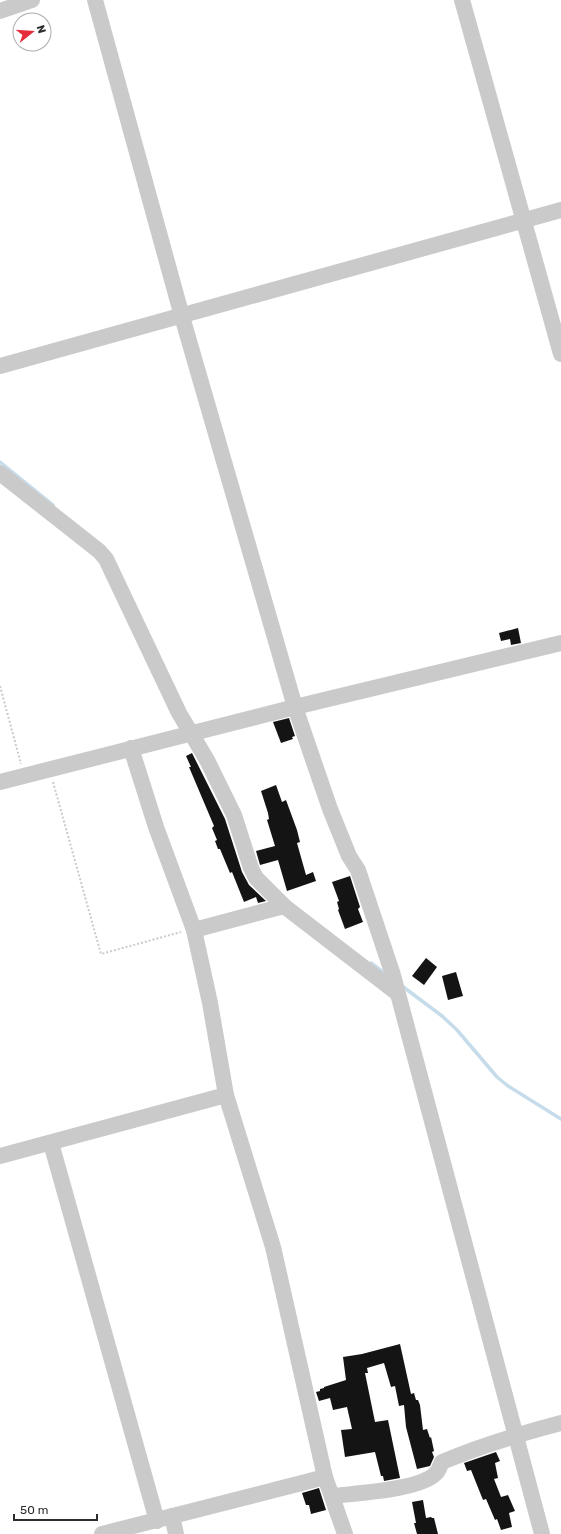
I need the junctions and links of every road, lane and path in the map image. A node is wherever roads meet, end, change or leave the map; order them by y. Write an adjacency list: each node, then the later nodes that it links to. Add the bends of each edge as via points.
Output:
1 (32, 0): 4 (street)
2 (95, 0): 7 (street)
3 (462, 0): 6 (street)
4 (0, 11)
5 (561, 210): 6 (street)
6 (524, 221): 7 (street); 8 (street)
7 (181, 316): 9 (street); 13 (street)
8 (561, 354)
9 (0, 366)
10 (0, 473): 14 (street, via 106,559 179,713)
11 (561, 643): 13 (street)
12 (0, 686): 17 (path)
13 (295, 707): 14 (street); 21 (street, via 330,809 349,856 358,870)
14 (196, 732): 15 (street); 19 (street, via 234,815 256,878)
15 (131, 748): 16 (street); 20 (street, via 156,827)
16 (50, 769): 17 (street); 20 (path, via 101,954)
17 (25, 776): 18 (street)
18 (0, 782)
19 (284, 906): 20 (street); 21 (street)
20 (194, 930): 22 (street)
21 (395, 985): 26 (street)
22 (226, 1095): 23 (street); 27 (street, via 273,1247)
23 (51, 1143): 24 (street); 29 (street)
24 (0, 1156)
25 (561, 1424): 26 (street)
26 (516, 1435): 28 (street, via 474,1448 442,1462 437,1473 425,1482); 33 (street)
27 (325, 1477): 28 (street); 29 (street)
28 (333, 1496): 32 (street)
29 (164, 1518): 30 (street); 31 (street)
30 (102, 1534)
31 (176, 1534)
32 (345, 1534)
33 (542, 1534)

